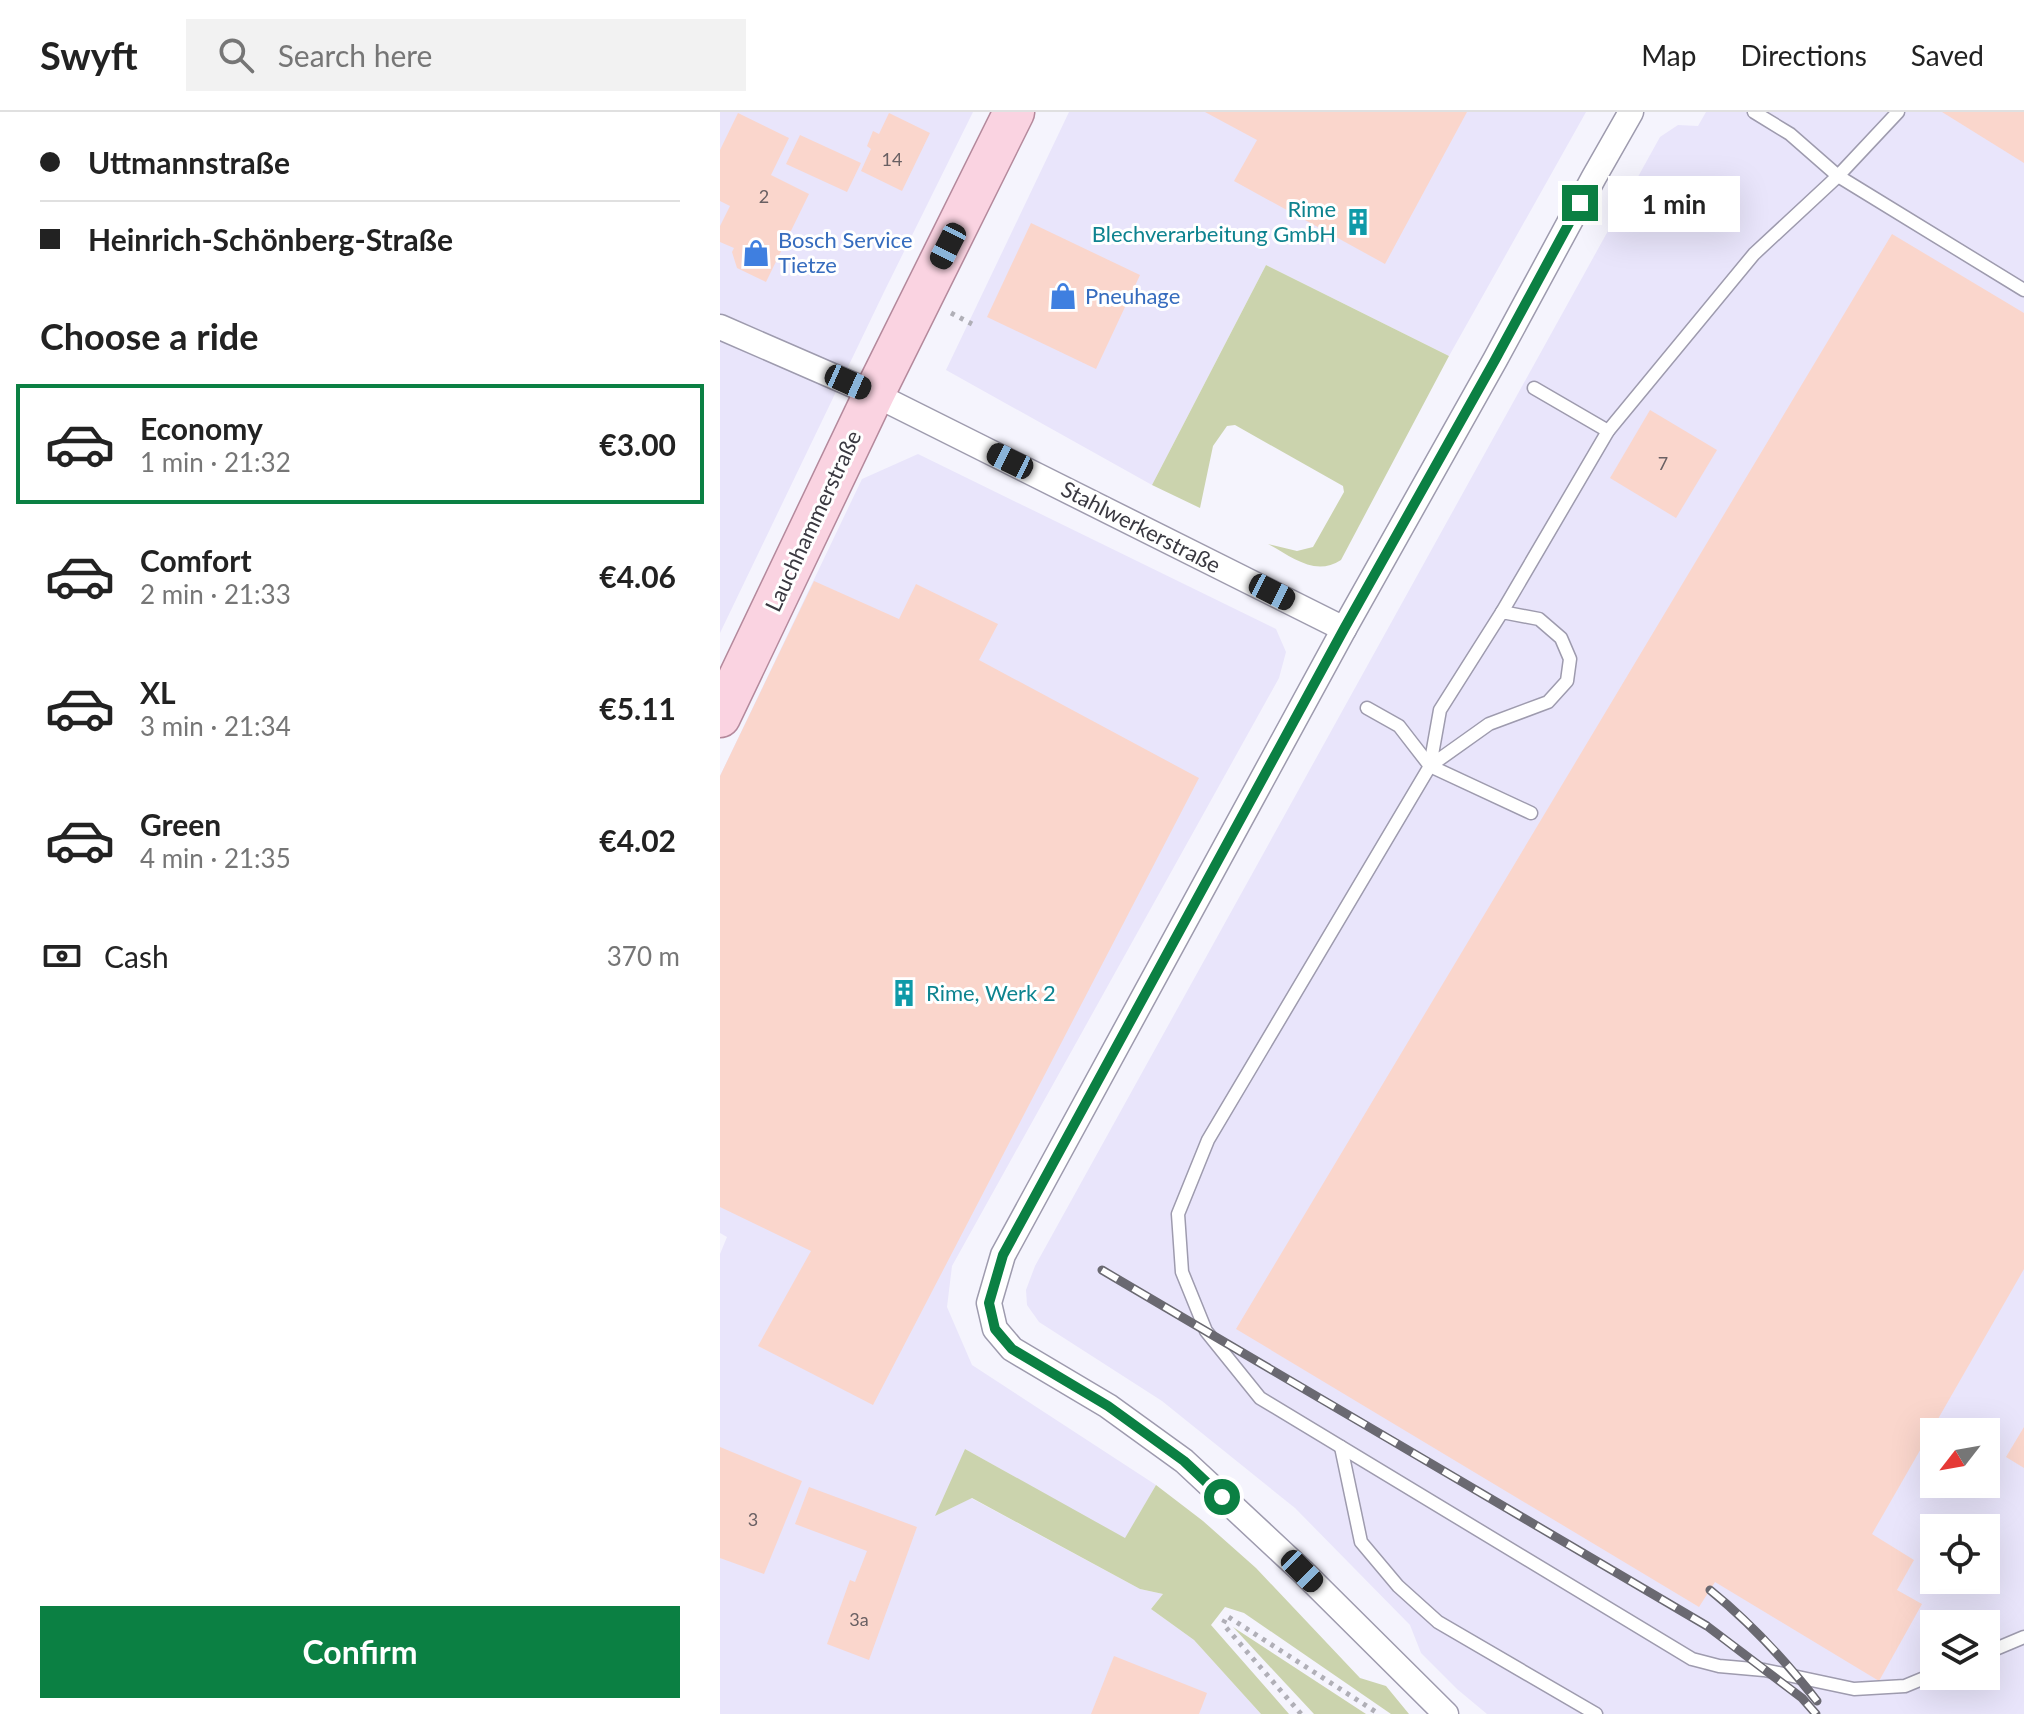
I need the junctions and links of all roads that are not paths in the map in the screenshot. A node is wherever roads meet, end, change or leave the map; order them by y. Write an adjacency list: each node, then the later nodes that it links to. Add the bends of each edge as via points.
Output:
1 (1014, 112): 9 (main road, Lauchhammerstraße)
2 (1631, 112): 12 (street)
3 (1754, 112): 5 (lane, via 1790,134)
4 (1898, 112): 5 (lane)
5 (1838, 176): 6 (lane); 10 (lane, via 1754,254)
6 (2024, 290)
7 (720, 327): 9 (street, Stahlwerkerstraße)
8 (1534, 388): 10 (lane)
9 (874, 394): 12 (street, Stahlwerkerstraße); 14 (main road, Lauchhammerstraße)
10 (1608, 431): 11 (lane)
11 (1502, 612): 15 (lane, via 1440,710); 15 (lane, via 1539,619 1561,638 1570,659 1567,681 1548,702 1489,724)
12 (1344, 629): 21 (street, via 1003,1255 989,1303 995,1329 1012,1349 1108,1406 1184,1461)
13 (1367, 708): 15 (lane, via 1399,726)
14 (720, 717)
15 (1430, 766): 16 (lane); 17 (lane, via 1208,1140 1178,1214 1182,1272 1206,1331 1260,1398)
16 (1531, 813)
17 (1341, 1447): 20 (lane, via 1692,1659 1854,1689 1905,1686); 22 (lane, via 1361,1542 1398,1586 1438,1622)
18 (2024, 1637): 19 (lane)
19 (2000, 1647)
20 (1920, 1680)
21 (1446, 1714)
22 (1596, 1714)

